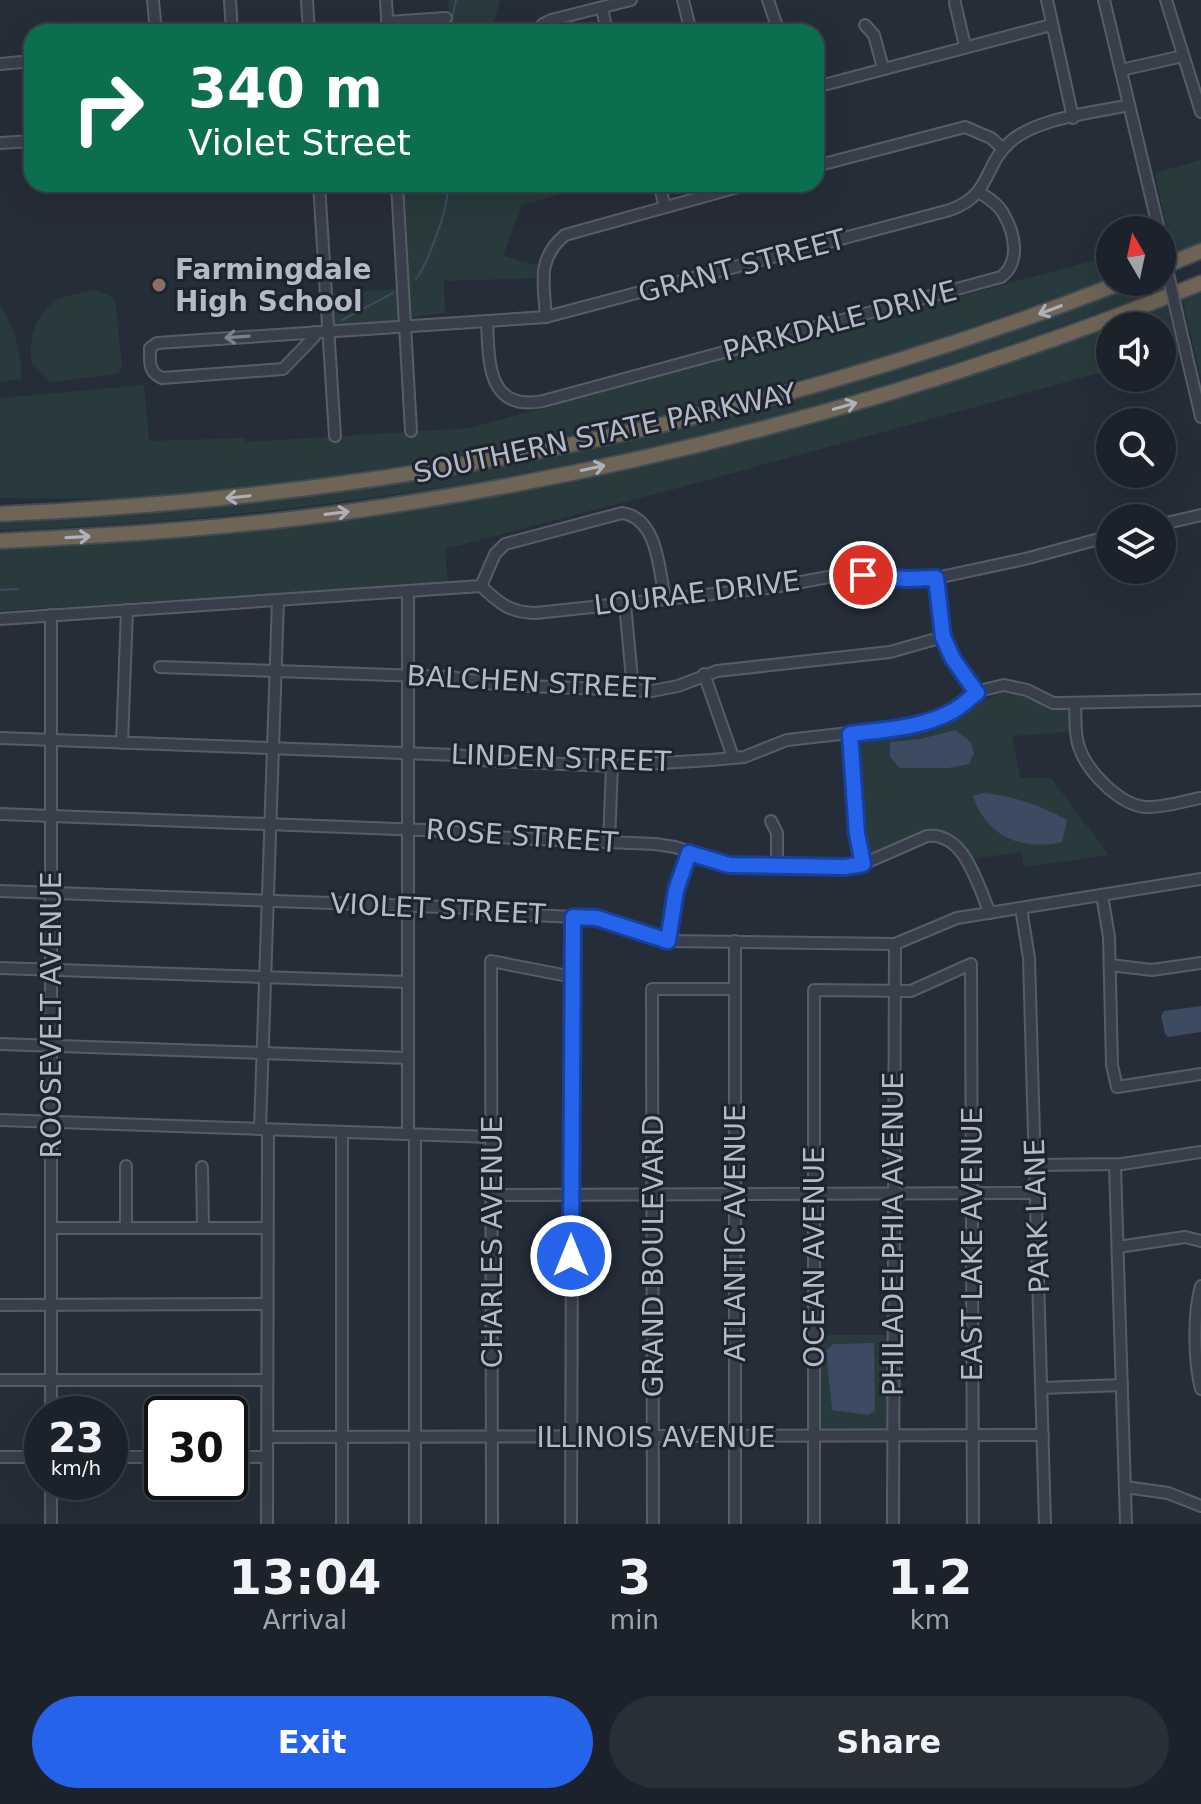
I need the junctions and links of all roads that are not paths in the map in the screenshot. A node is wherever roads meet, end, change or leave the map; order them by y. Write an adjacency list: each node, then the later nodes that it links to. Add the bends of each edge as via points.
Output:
1 (153, 0): 14 (street)
2 (230, 0): 15 (street)
3 (307, 0): 16 (street)
4 (386, 0): 17 (street)
5 (631, 0): 12 (street)
6 (683, 0): 21 (street)
7 (768, 0): 22 (street)
8 (1047, 0): 24 (street)
9 (1104, 0): 30 (street)
10 (1166, 0): 26 (street)
11 (955, 3): 25 (street)
12 (602, 8): 19 (street); 20 (street)
13 (446, 18): 18 (street)
14 (155, 24)
15 (232, 24)
16 (308, 24)
17 (388, 24)
18 (407, 24)
19 (543, 24)
20 (605, 24)
21 (689, 24)
22 (776, 24)
23 (865, 25): 29 (street, via 874,35)
24 (1051, 25): 25 (street); 34 (street)
25 (965, 46): 29 (street)
26 (1183, 56): 30 (street); 33 (street)
27 (24, 62): 28 (street)
28 (0, 64)
29 (883, 68): 31 (street)
30 (1121, 70): 32 (street)
31 (824, 85)
32 (1129, 105): 34 (street); 45 (street)
33 (1201, 112)
34 (1073, 118): 37 (street, via 1024,131)
35 (24, 142): 36 (street)
36 (0, 143)
37 (1003, 149): 38 (street, via 965,127); 43 (street)
38 (824, 164)
39 (319, 192): 54 (street)
40 (397, 192): 53 (street)
41 (661, 192): 44 (street)
42 (720, 192): 44 (street)
43 (979, 192): 51 (street, GRANT STREET, via 950,210); 52 (street, PARKDALE DRIVE, via 1004,214 1008,227 1015,257 1001,277 579,391 530,403 506,396 491,374)
44 (665, 207): 51 (street, via 577,230 556,243 544,267)
45 (1156, 216)
46 (1201, 251): 47 (highway)
47 (1176, 261)
48 (1201, 283): 65 (highway, SOUTHERN STATE PARKWAY, one-way to 48, via 347,512 660,454 940,378)
49 (1096, 292): 60 (highway, SOUTHERN STATE PARKWAY, one-way to 60, via 888,365 646,430 299,491)
50 (1173, 296): 56 (street, bridge)
51 (546, 317): 52 (street, GRANT STREET)
52 (487, 321): 53 (street, GRANT STREET)
53 (405, 326): 54 (street, GRANT STREET); 57 (street)
54 (328, 331): 55 (street, GRANT STREET); 58 (street)
55 (314, 332): 55 (street, GRANT STREET, one-way to 55, via 157,343 150,348 151,370 162,378 283,369)
56 (1201, 417)
57 (411, 431)
58 (335, 436)
59 (0, 505): 60 (highway)
60 (123, 507): 61 (highway, SOUTHERN STATE PARKWAY)
61 (0, 514)
62 (1201, 515): 63 (street)
63 (1176, 521)
64 (1096, 540): 66 (street, LOURAE DRIVE)
65 (0, 541)
66 (936, 578): 69 (street, LOURAE DRIVE, via 839,575); 75 (street)
67 (481, 586): 68 (street); 69 (street, via 505,544 622,513 637,517 647,528); 71 (street, LOURAE DRIVE, via 504,607 521,613)
68 (408, 592): 70 (street); 79 (street)
69 (665, 599): 71 (street, LOURAE DRIVE)
70 (278, 601): 72 (street); 77 (street)
71 (625, 604): 80 (street)
72 (127, 610): 73 (street); 87 (street)
73 (51, 615): 74 (street); 86 (street, ROOSEVELT AVENUE)
74 (0, 619)
75 (943, 637): 78 (street, BALCHEN STREET, via 890,652); 81 (street)
76 (160, 667): 77 (street, BALCHEN STREET)
77 (276, 672): 79 (street, BALCHEN STREET); 88 (street)
78 (704, 674): 80 (street, BALCHEN STREET, via 669,689); 90 (street)
79 (408, 676): 80 (street, BALCHEN STREET); 89 (street)
80 (633, 690)
81 (977, 693): 83 (street, LINDEN STREET, via 1004,685 1053,703); 84 (street, LINDEN STREET, via 941,716)
82 (1201, 700): 83 (street, LINDEN STREET)
83 (1075, 704): 92 (street, via 1081,752 1114,794 1148,807)
84 (850, 734): 90 (street, LINDEN STREET, via 787,740 756,754); 100 (street)
85 (0, 738): 86 (street, LINDEN STREET)
86 (51, 740): 87 (street, LINDEN STREET); 94 (street, ROOSEVELT AVENUE)
87 (122, 743): 88 (street, LINDEN STREET)
88 (273, 748): 89 (street, LINDEN STREET); 96 (street)
89 (408, 753): 91 (street, LINDEN STREET); 97 (street)
90 (733, 757): 91 (street, LINDEN STREET)
91 (612, 766): 98 (street)
92 (1201, 798)
93 (0, 814): 94 (street, ROSE STREET)
94 (51, 816): 96 (street, ROSE STREET); 104 (street, ROOSEVELT AVENUE)
95 (771, 821): 101 (street, via 777,833)
96 (271, 824): 97 (street, ROSE STREET); 106 (street)
97 (408, 829): 98 (street, ROSE STREET); 107 (street)
98 (609, 842): 99 (street, ROSE STREET, via 655,844)
99 (689, 853): 101 (street, ROSE STREET, via 729,865); 111 (street, via 676,890)
100 (863, 864): 101 (street, ROSE STREET); 109 (street, ROSE STREET, via 927,836 945,837 962,851)
101 (777, 866)
102 (1201, 879): 105 (street, VIOLET STREET)
103 (0, 891): 104 (street, VIOLET STREET)
104 (51, 893): 106 (street, VIOLET STREET); 117 (street, ROOSEVELT AVENUE)
105 (1102, 895): 108 (street, VIOLET STREET); 115 (street)
106 (268, 901): 107 (street, VIOLET STREET); 118 (street)
107 (408, 906): 110 (street, VIOLET STREET); 120 (street)
108 (1021, 908): 109 (street, VIOLET STREET); 135 (street, PARK LANE, via 1029,958)
109 (990, 913): 113 (street, VIOLET STREET, via 957,918)
110 (573, 917): 111 (street, VIOLET STREET, via 597,918); 119 (street)
111 (668, 941): 112 (street, VIOLET STREET)
112 (735, 941): 113 (street, VIOLET STREET); 121 (street, ATLANTIC AVENUE)
113 (895, 944): 122 (street, PHILADELPHIA AVENUE)
114 (1201, 963): 115 (street, via 1152,970)
115 (1110, 965): 127 (street, via 1117,1087)
116 (0, 968): 117 (street)
117 (51, 970): 118 (street); 124 (street, ROOSEVELT AVENUE)
118 (265, 977): 120 (street); 125 (street)
119 (573, 977): 133 (street, CHARLES AVENUE, via 491,961); 144 (street)
120 (408, 982): 126 (street)
121 (735, 989): 145 (street, GRAND BOULEVARD, via 652,989); 146 (street, ATLANTIC AVENUE)
122 (894, 990): 140 (street, OCEAN AVENUE, via 814,990); 141 (street, PHILADELPHIA AVENUE); 142 (street, EAST LAKE AVENUE, via 911,991 971,964)
123 (0, 1044): 124 (street)
124 (51, 1046): 125 (street); 129 (street, ROOSEVELT AVENUE)
125 (262, 1053): 126 (street); 130 (street)
126 (408, 1058): 132 (street)
127 (1201, 1074)
128 (0, 1120): 129 (street)
129 (51, 1122): 130 (street); 147 (street, ROOSEVELT AVENUE)
130 (264, 1129): 131 (street); 150 (street)
131 (342, 1132): 132 (street); 166 (street)
132 (412, 1134): 133 (street); 167 (street)
133 (491, 1137): 143 (street, CHARLES AVENUE)
134 (1201, 1152): 136 (street)
135 (1036, 1165): 136 (street); 139 (street, PARK LANE)
136 (1115, 1165): 152 (street)
137 (126, 1166): 148 (street)
138 (202, 1167): 149 (street)
139 (1037, 1193): 142 (street); 161 (street, PARK LANE)
140 (814, 1194): 141 (street); 146 (street); 172 (street, OCEAN AVENUE)
141 (893, 1194): 142 (street); 173 (street, PHILADELPHIA AVENUE)
142 (973, 1194): 174 (street, EAST LAKE AVENUE)
143 (492, 1195): 144 (street); 168 (street, CHARLES AVENUE)
144 (571, 1195): 145 (street); 169 (street)
145 (653, 1195): 146 (street); 170 (street, GRAND BOULEVARD)
146 (735, 1195): 171 (street, ATLANTIC AVENUE)
147 (51, 1228): 148 (street); 154 (street, ROOSEVELT AVENUE)
148 (126, 1228): 149 (street)
149 (203, 1228): 150 (street)
150 (267, 1228): 155 (street)
151 (1201, 1241): 152 (street, via 1185,1237)
152 (1118, 1247): 160 (street)
153 (1201, 1286): 162 (street, via 1196,1312)
154 (51, 1304): 155 (street); 156 (street); 158 (street, ROOSEVELT AVENUE)
155 (267, 1304): 159 (street)
156 (0, 1305)
157 (0, 1380): 158 (street)
158 (51, 1380): 159 (street); 163 (street, ROOSEVELT AVENUE)
159 (267, 1380): 165 (street)
160 (1122, 1385): 161 (street); 179 (street)
161 (1042, 1388): 164 (street, PARK LANE)
162 (1201, 1389)
163 (51, 1396)
164 (1043, 1435): 174 (street, ILLINOIS AVENUE); 193 (street, PARK LANE)
165 (269, 1437): 166 (street, ILLINOIS AVENUE); 178 (street)
166 (342, 1437): 167 (street, ILLINOIS AVENUE); 184 (street)
167 (415, 1437): 168 (street, ILLINOIS AVENUE); 185 (street)
168 (492, 1437): 169 (street, ILLINOIS AVENUE); 186 (street, CHARLES AVENUE)
169 (571, 1437): 170 (street, ILLINOIS AVENUE); 187 (street)
170 (653, 1437): 171 (street, ILLINOIS AVENUE); 188 (street, GRAND BOULEVARD)
171 (735, 1437): 172 (street, ILLINOIS AVENUE); 189 (street, ATLANTIC AVENUE)
172 (814, 1437): 173 (street, ILLINOIS AVENUE); 190 (street, OCEAN AVENUE)
173 (893, 1437): 174 (street, ILLINOIS AVENUE); 191 (street, PHILADELPHIA AVENUE)
174 (973, 1437): 192 (street, EAST LAKE AVENUE)
175 (0, 1457): 176 (street)
176 (24, 1457)
177 (248, 1457): 178 (street)
178 (267, 1457): 183 (street)
179 (1125, 1487): 181 (street, via 1168,1493); 194 (street)
180 (51, 1500): 182 (street)
181 (1201, 1506)
182 (51, 1524)
183 (267, 1524)
184 (342, 1524)
185 (415, 1524)
186 (492, 1524)
187 (571, 1524)
188 (653, 1524)
189 (735, 1524)
190 (814, 1524)
191 (893, 1524)
192 (973, 1524)
193 (1045, 1524)
194 (1126, 1524)

